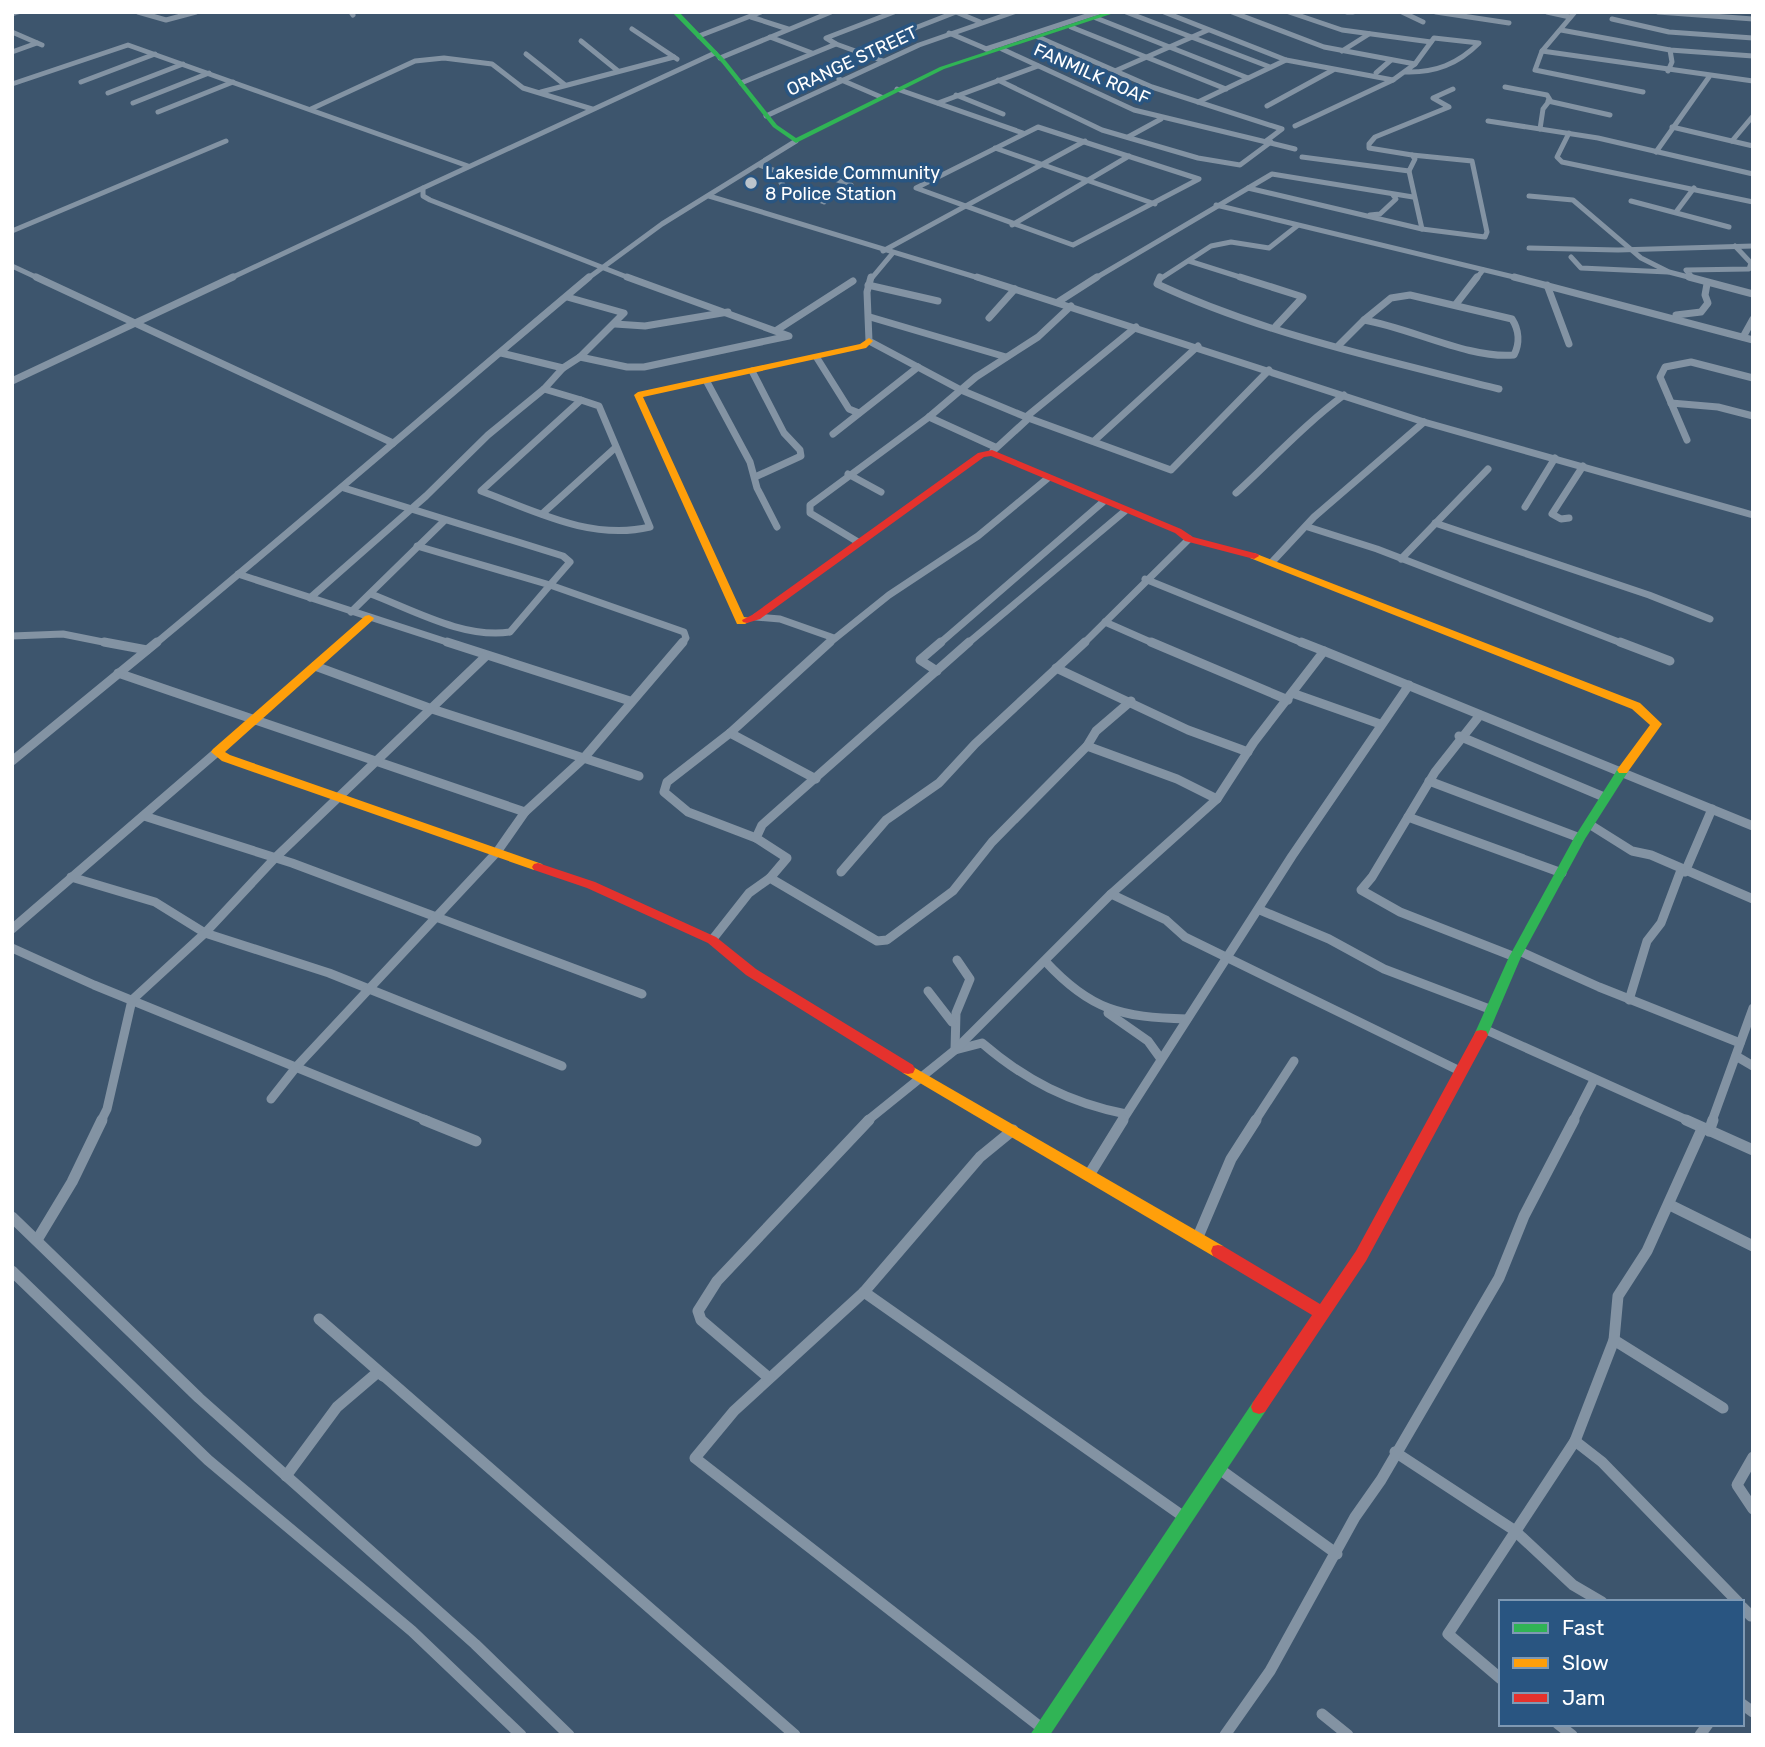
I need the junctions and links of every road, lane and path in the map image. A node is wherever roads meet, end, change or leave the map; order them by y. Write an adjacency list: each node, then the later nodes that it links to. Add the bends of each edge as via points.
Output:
1 (18, 12): 23 (street)
2 (138, 12): 3 (street, via 166,20)
3 (196, 12)
4 (675, 12): 44 (street)
5 (761, 12): 26 (street)
6 (831, 12): 37 (street)
7 (894, 12): 51 (street, via 826,38)
8 (956, 12): 30 (street); 55 (street)
9 (1014, 12): 30 (street, ORANGE STREET)
10 (1114, 12): 24 (street)
11 (1126, 12): 47 (street)
12 (1164, 12): 38 (street)
13 (1232, 12): 56 (street)
14 (1289, 12): 43 (street, via 1332,28)
15 (1347, 12): 16 (street)
16 (1353, 12)
17 (1402, 12): 31 (street)
18 (1436, 12): 33 (street)
19 (1547, 12): 27 (street)
20 (1575, 12): 27 (street)
21 (1658, 12): 25 (street)
22 (1746, 12): 29 (street)
23 (12, 14)
24 (1097, 15): 35 (street); 52 (street); 53 (street)
25 (1678, 16): 29 (street)
26 (751, 17): 37 (street); 44 (street)
27 (1567, 17): 32 (street); 39 (street)
28 (1612, 19): 41 (street)
29 (1751, 19)
30 (980, 22): 42 (street, ORANGE STREET)
31 (1423, 22)
32 (1549, 22)
33 (1509, 23)
34 (1673, 26): 41 (street)
35 (1071, 27): 46 (street); 65 (street)
36 (632, 29): 64 (street)
37 (789, 29): 45 (street)
38 (1208, 30): 47 (street); 66 (street)
39 (1561, 30): 54 (street); 57 (street)
40 (12, 32): 58 (street, via 40,44)
41 (1669, 32): 48 (street)
42 (949, 33): 53 (street, FANMILK ROAF); 68 (street, ORANGE STREET)
43 (1369, 34): 50 (street); 56 (street)
44 (699, 36): 62 (street)
45 (770, 37): 59 (street); 62 (street)
46 (1038, 37): 53 (street); 76 (street)
47 (1191, 38): 52 (street); 73 (street)
48 (1753, 38)
49 (581, 41): 75 (street)
50 (1431, 41): 70 (street); 78 (street, via 1436,37 1479,43 1441,70)
51 (836, 44): 55 (street); 59 (street)
52 (1169, 47): 65 (street); 82 (street)
53 (993, 50): 72 (street, FANMILK ROAF); 93 (street)
54 (1670, 50): 63 (street); 77 (street)
55 (856, 51): 68 (street)
56 (1342, 51): 67 (street)
57 (1542, 51): 77 (street); 96 (street, via 1537,71)
58 (12, 52)
59 (812, 53): 89 (street)
60 (155, 54): 69 (street); 87 (street); 90 (street, via 126,45)
61 (526, 54): 91 (street)
62 (718, 56): 71 (street); 89 (street)
63 (1753, 56)
64 (674, 57): 71 (street); 75 (street)
65 (1145, 57): 76 (street); 94 (street)
66 (1286, 60): 73 (street); 74 (street)
67 (1391, 60): 70 (street); 79 (street)
68 (883, 61): 83 (street, ORANGE STREET)
69 (183, 64): 80 (street); 97 (street)
70 (1415, 64): 78 (street)
71 (687, 66): 106 (street)
72 (1038, 66): 84 (street); 113 (street, FANMILK ROAF)
73 (1270, 67): 82 (street)
74 (1333, 70): 85 (street); 105 (street)
75 (618, 71): 91 (street)
76 (1115, 71): 102 (street)
77 (1668, 71): 81 (street)
78 (1405, 72): 85 (street)
79 (1376, 73)
80 (209, 74): 88 (street); 103 (street)
81 (1709, 77): 86 (street); 116 (street)
82 (1248, 78): 94 (street)
83 (839, 79): 100 (street); 111 (street, ORANGE STREET)
84 (998, 80): 99 (street); 120 (street)
85 (1393, 80): 115 (street)
86 (1753, 81)
87 (81, 82)
88 (233, 82): 107 (street); 108 (street)
89 (741, 83): 111 (street)
90 (12, 84)
91 (565, 85): 98 (street)
92 (1505, 88): 101 (street, via 1545,94)
93 (897, 89): 100 (street); 104 (street)
94 (1226, 89): 102 (street)
95 (1453, 89): 130 (street, via 1433,98 1449,107 1375,137 1368,146)
96 (1643, 92)
97 (107, 93)
98 (538, 93): 106 (street); 107 (street, via 516,84 492,64 432,58 415,61)
99 (956, 95): 104 (street); 109 (street)
100 (881, 97): 122 (street)
101 (1548, 101): 110 (street); 117 (street)
102 (1198, 102): 125 (street, via 1282,129)
103 (134, 103)
104 (938, 103): 118 (street)
105 (1267, 106)
106 (592, 108): 135 (street)
107 (311, 110): 135 (street)
108 (158, 112)
109 (1003, 114)
110 (1609, 115)
111 (766, 116): 122 (street)
112 (1753, 116): 124 (street)
113 (1161, 119): 120 (street); 125 (street, FANMILK ROAF)
114 (1488, 121): 117 (street)
115 (1295, 126)
116 (1672, 127): 124 (street); 129 (street)
117 (1540, 129): 119 (street)
118 (1023, 133): 123 (street, via 1038,127); 127 (street)
119 (1569, 133): 129 (street); 143 (street, via 1557,153 1562,162)
120 (1128, 137): 125 (street, via 1235,165 1243,164)
121 (226, 141): 160 (street)
122 (796, 141): 134 (street)
123 (1085, 141): 131 (street); 133 (street)
124 (1732, 141): 126 (street)
125 (1268, 142): 128 (street, FANMILK ROAF)
126 (1753, 146)
127 (995, 148): 133 (street); 153 (street, via 916,188)
128 (1296, 149)
129 (1656, 152): 138 (street)
130 (1412, 155): 136 (street, via 1415,159); 159 (street, via 1472,161 1487,232 1485,237 1473,237)
131 (1129, 156): 139 (street); 151 (street, via 1199,179)
132 (1302, 157): 136 (street)
133 (1042, 164): 139 (street); 153 (street)
134 (759, 165): 137 (street); 145 (street)
135 (468, 166): 141 (street)
136 (1409, 171): 146 (street)
137 (788, 174): 140 (street, via 812,170); 149 (street, via 781,183 784,186)
138 (1753, 174)
139 (1089, 180): 151 (street); 156 (street)
140 (851, 185)
141 (423, 188): 170 (street, via 423,196 430,200); 193 (street)
142 (1248, 188): 144 (street, via 1277,174); 152 (street); 155 (street)
143 (1694, 188): 150 (street); 154 (street)
144 (1393, 195): 146 (street); 155 (street, via 1396,199 1380,214)
145 (709, 196): 165 (street); 170 (street)
146 (1413, 197): 159 (street)
147 (1529, 197): 164 (street, via 1573,200)
148 (1631, 201): 154 (street)
149 (824, 202)
150 (1753, 202)
151 (1155, 204): 156 (street, via 1073,245)
152 (1216, 205): 157 (street); 184 (street)
153 (962, 206): 156 (street); 165 (street)
154 (1676, 212): 158 (street)
155 (1368, 215): 159 (street)
156 (1012, 225)
157 (1297, 226): 168 (street, via 1271,247 1220,243 1195,253); 171 (street)
158 (1729, 227)
159 (1422, 229)
160 (12, 231)
161 (1735, 246): 162 (street); 164 (street); 172 (street, via 1751,263 1749,269)
162 (1753, 246)
163 (1529, 248): 164 (street)
164 (1629, 249): 173 (street)
165 (883, 251): 166 (street)
166 (892, 254): 178 (street, via 872,269); 180 (street)
167 (1571, 257): 173 (street, via 1581,268)
168 (1189, 261): 195 (street, via 1303,297); 195 (street, via 1161,276 1158,286)
169 (12, 265): 193 (street)
170 (601, 267): 182 (street); 187 (street)
171 (1483, 271): 179 (street); 185 (street)
172 (1686, 271): 174 (street); 175 (street)
173 (1669, 272): 175 (street)
174 (1753, 272)
175 (1693, 279): 177 (street)
176 (853, 281): 197 (street)
177 (1707, 284): 181 (street); 188 (street, via 1704,295 1708,303 1698,314)
178 (868, 285): 183 (street); 189 (street)
179 (1547, 285): 188 (street); 201 (street)
180 (1015, 289): 184 (street); 190 (street)
181 (1753, 294)
182 (567, 297): 194 (street, via 624,313); 204 (street)
183 (938, 301)
184 (1058, 302): 186 (street)
185 (1456, 304): 192 (street, via 1404,295 1388,300); 192 (street, via 1515,321 1518,351 1514,355 1489,354)
186 (1071, 306): 196 (street); 206 (street, via 1038,337)
187 (728, 312): 194 (street, via 645,326); 197 (street)
188 (1657, 315): 198 (street)
189 (870, 317): 200 (street); 206 (street)
190 (989, 318)
191 (1753, 319): 198 (street)
192 (1363, 320): 202 (street)
193 (135, 323): 213 (street); 231 (street)
194 (615, 324): 205 (street)
195 (1276, 326): 202 (street)
196 (1136, 327): 203 (street); 226 (street)
197 (778, 330): 205 (street, via 789,336 644,367)
198 (1743, 337): 199 (street)
199 (1753, 340)
200 (869, 341): 207 (street); 208 (street)
201 (1569, 344)
202 (1339, 345): 216 (street)
203 (1198, 346): 210 (street); 230 (street)
204 (501, 353): 209 (street); 231 (street)
205 (580, 357): 209 (street)
206 (1006, 357): 217 (street)
207 (817, 358): 211 (street); 222 (street, via 849,409)
208 (918, 367): 217 (street); 222 (street)
209 (563, 368): 215 (street)
210 (1269, 370): 218 (street); 230 (street, via 1171,470)
211 (752, 371): 214 (street); 238 (street, via 801,456)
212 (1753, 379): 220 (street, via 1691,362 1679,363 1665,367 1660,377)
213 (12, 381)
214 (707, 382): 238 (street); 265 (street, via 638,395 738,620)
215 (544, 389): 219 (street); 245 (street)
216 (1499, 389)
217 (961, 390): 225 (street); 226 (street)
218 (1344, 395): 227 (street); 242 (street, via 1310,420)
219 (581, 400): 232 (street, via 599,406); 247 (street, via 481,491)
220 (1671, 402): 221 (street); 223 (street)
221 (1701, 405): 223 (street); 224 (street)
222 (859, 414): 228 (street)
223 (1678, 415): 229 (street)
224 (1753, 416)
225 (929, 417): 233 (street); 237 (street)
226 (1029, 418): 230 (street); 233 (street)
227 (1424, 422): 234 (street); 253 (street)
228 (833, 434)
229 (1687, 440)
230 (1094, 441)
231 (393, 443): 240 (street)
232 (615, 448): 247 (street); 247 (street, via 650,527 617,531)
233 (993, 450): 239 (street); 255 (street)
234 (1555, 458): 235 (street); 244 (street)
235 (1583, 466): 248 (street); 249 (street, via 1552,514)
236 (1488, 468): 251 (street)
237 (848, 474): 241 (street); 255 (street, via 808,509)
238 (755, 477): 252 (street)
239 (1048, 478): 243 (street); 270 (street, via 978,536)
240 (344, 488): 245 (street); 259 (street)
241 (881, 492)
242 (1236, 493)
243 (1103, 502): 246 (street); 277 (street, via 920,660)
244 (1525, 507)
245 (408, 510): 250 (street); 263 (street)
246 (1125, 511): 254 (street); 277 (street)
247 (542, 513)
248 (1753, 515)
249 (1569, 518)
250 (444, 521): 256 (street); 261 (street, via 563,556 570,562)
251 (1435, 523): 257 (street); 267 (street)
252 (777, 527)
253 (1308, 527): 257 (street); 258 (street)
254 (1189, 538): 258 (street); 260 (street)
255 (858, 542): 265 (street)
256 (417, 547): 261 (street); 262 (street)
257 (1401, 559): 274 (street)
258 (1273, 561): 295 (street, via 1645,712 1656,724)
259 (238, 574): 263 (street); 271 (street)
260 (1145, 579): 268 (street); 272 (street)
261 (550, 585): 262 (street, via 510,632 502,635); 281 (street, via 684,632 684,642 668,663)
262 (371, 594): 264 (street)
263 (310, 598): 264 (street)
264 (351, 612): 266 (street)
265 (756, 617): 270 (street, via 780,619)
266 (369, 618): 273 (street); 275 (street)
267 (1710, 619)
268 (1105, 622): 276 (street); 280 (street)
269 (12, 636): 271 (street, via 63,634)
270 (834, 638): 287 (street)
271 (147, 650): 278 (street)
272 (1324, 651): 279 (street); 280 (street)
273 (486, 656): 281 (street); 283 (street)
274 (1670, 661)
275 (315, 666): 283 (street); 285 (street)
276 (1056, 668): 282 (street); 313 (street, via 939,783 886,820)
277 (937, 671): 297 (street)
278 (118, 673): 285 (street); 293 (street)
279 (1409, 685): 284 (street); 286 (street)
280 (1290, 696): 286 (street); 290 (street)
281 (630, 701): 292 (street)
282 (1131, 701): 289 (street); 290 (street, via 1188,730)
283 (432, 709): 292 (street); 294 (street)
284 (1480, 715): 288 (street); 295 (street)
285 (251, 720): 291 (street); 294 (street)
286 (1380, 724): 319 (street)
287 (730, 733): 297 (street); 308 (street, via 676,772 664,793 688,812)
288 (1459, 736): 298 (street); 300 (street)
289 (1087, 746): 301 (street); 316 (street, via 992,842 953,891 887,940 877,941)
290 (1248, 751): 301 (street)
291 (217, 752): 299 (street); 304 (street)
292 (583, 759): 296 (street); 303 (street)
293 (12, 761)
294 (375, 762): 299 (street); 303 (street)
295 (1623, 773): 300 (street); 302 (street)
296 (639, 776)
297 (816, 779): 308 (street, via 762,825)
298 (1429, 781): 305 (street); 309 (street)
299 (340, 797): 310 (street); 311 (street)
300 (1604, 797): 306 (street)
301 (1217, 799): 317 (street)
302 (1712, 809): 307 (street); 312 (street)
303 (525, 811): 310 (street)
304 (144, 816): 311 (street); 315 (street)
305 (1408, 817): 314 (street); 325 (street, via 1361,890 1400,912)
306 (1589, 824): 309 (street); 312 (street, via 1623,847)
307 (1753, 826)
308 (756, 838): 316 (street, via 787,858)
309 (1580, 838): 314 (street)
310 (497, 852): 320 (street); 323 (street, via 591,885)
311 (275, 858): 320 (street); 322 (street)
312 (1683, 871): 318 (street); 333 (street, via 1661,923 1647,941)
313 (841, 872)
314 (1562, 873): 325 (street)
315 (71, 877): 321 (street); 322 (street, via 155,902)
316 (770, 878): 323 (street, via 749,893)
317 (1111, 894): 326 (street, via 1166,919 1185,937); 328 (street)
318 (1753, 899)
319 (1260, 910): 326 (street); 336 (street, via 1384,969)
320 (435, 918): 329 (street); 331 (street)
321 (12, 929)
322 (205, 933): 329 (street); 332 (street)
323 (712, 940): 349 (street, via 748,970)
324 (12, 948): 332 (street)
325 (1517, 954): 333 (street); 336 (street)
326 (1230, 957): 337 (street); 348 (street)
327 (957, 960): 338 (street, via 970,979 960,994)
328 (1045, 961): 335 (street, via 1070,988); 341 (street)
329 (369, 990): 345 (street); 346 (street)
330 (928, 991): 338 (street, via 951,1016)
331 (642, 994)
332 (132, 1000): 345 (street); 361 (street, via 107,1109 72,1182)
333 (1629, 1000): 340 (street)
334 (1753, 1008): 340 (street)
335 (1105, 1009): 337 (street, via 1127,1017); 343 (street, via 1148,1041)
336 (1492, 1010): 339 (street)
337 (1187, 1018): 343 (street)
338 (953, 1026): 341 (street)
339 (1484, 1029): 348 (street); 350 (street)
340 (1740, 1043): 342 (street)
341 (955, 1050): 349 (street); 352 (street, via 982,1043 1016,1073 1090,1108)
342 (1736, 1056): 347 (street); 354 (street)
343 (1161, 1059): 352 (street)
344 (1294, 1061): 360 (street, via 1231,1160)
345 (297, 1066): 351 (street); 355 (street)
346 (562, 1066)
347 (1753, 1066)
348 (1462, 1072): 365 (street, via 1371,1240)
349 (922, 1076): 353 (street); 368 (street, via 879,1110 702,1301 701,1320)
350 (1594, 1080): 354 (street); 372 (street, via 1524,1216 1499,1279)
351 (271, 1099)
352 (1126, 1114): 357 (street)
353 (1013, 1130): 357 (street); 364 (street, via 980,1157)
354 (1706, 1130): 356 (street); 358 (street)
355 (476, 1142)
356 (1753, 1150)
357 (1089, 1175): 360 (street)
358 (1670, 1206): 362 (street); 367 (street, via 1618,1296)
359 (12, 1217): 361 (street)
360 (1197, 1239): 365 (street)
361 (37, 1240): 375 (street, via 140,1343)
362 (1753, 1246)
363 (12, 1271): 385 (street, via 208,1460 412,1631)
364 (864, 1292): 368 (street); 377 (street)
365 (1321, 1312): 374 (street)
366 (319, 1319): 369 (street)
367 (1614, 1340): 370 (street); 371 (street)
368 (769, 1378): 384 (street, via 695,1458)
369 (387, 1379): 375 (street, via 377,1372 345,1396 326,1415); 387 (street)
370 (1723, 1408)
371 (1575, 1441): 378 (street); 381 (street, via 1602,1462)
372 (1395, 1452): 378 (street); 379 (street, via 1354,1517)
373 (1753, 1457): 376 (street, via 1737,1485)
374 (1218, 1468): 377 (street); 379 (street)
375 (286, 1476): 386 (street, via 475,1644)
376 (1753, 1509)
377 (1184, 1517): 384 (street)
378 (1514, 1530): 380 (street, via 1573,1585); 382 (street, via 1448,1634)
379 (1337, 1554): 388 (street, via 1270,1671)
380 (1599, 1600)
381 (1736, 1600)
382 (1499, 1676)
383 (1322, 1714): 389 (street)
384 (1041, 1732)
385 (521, 1735)
386 (569, 1735)
387 (795, 1735)
388 (1225, 1735)
389 (1348, 1735)

